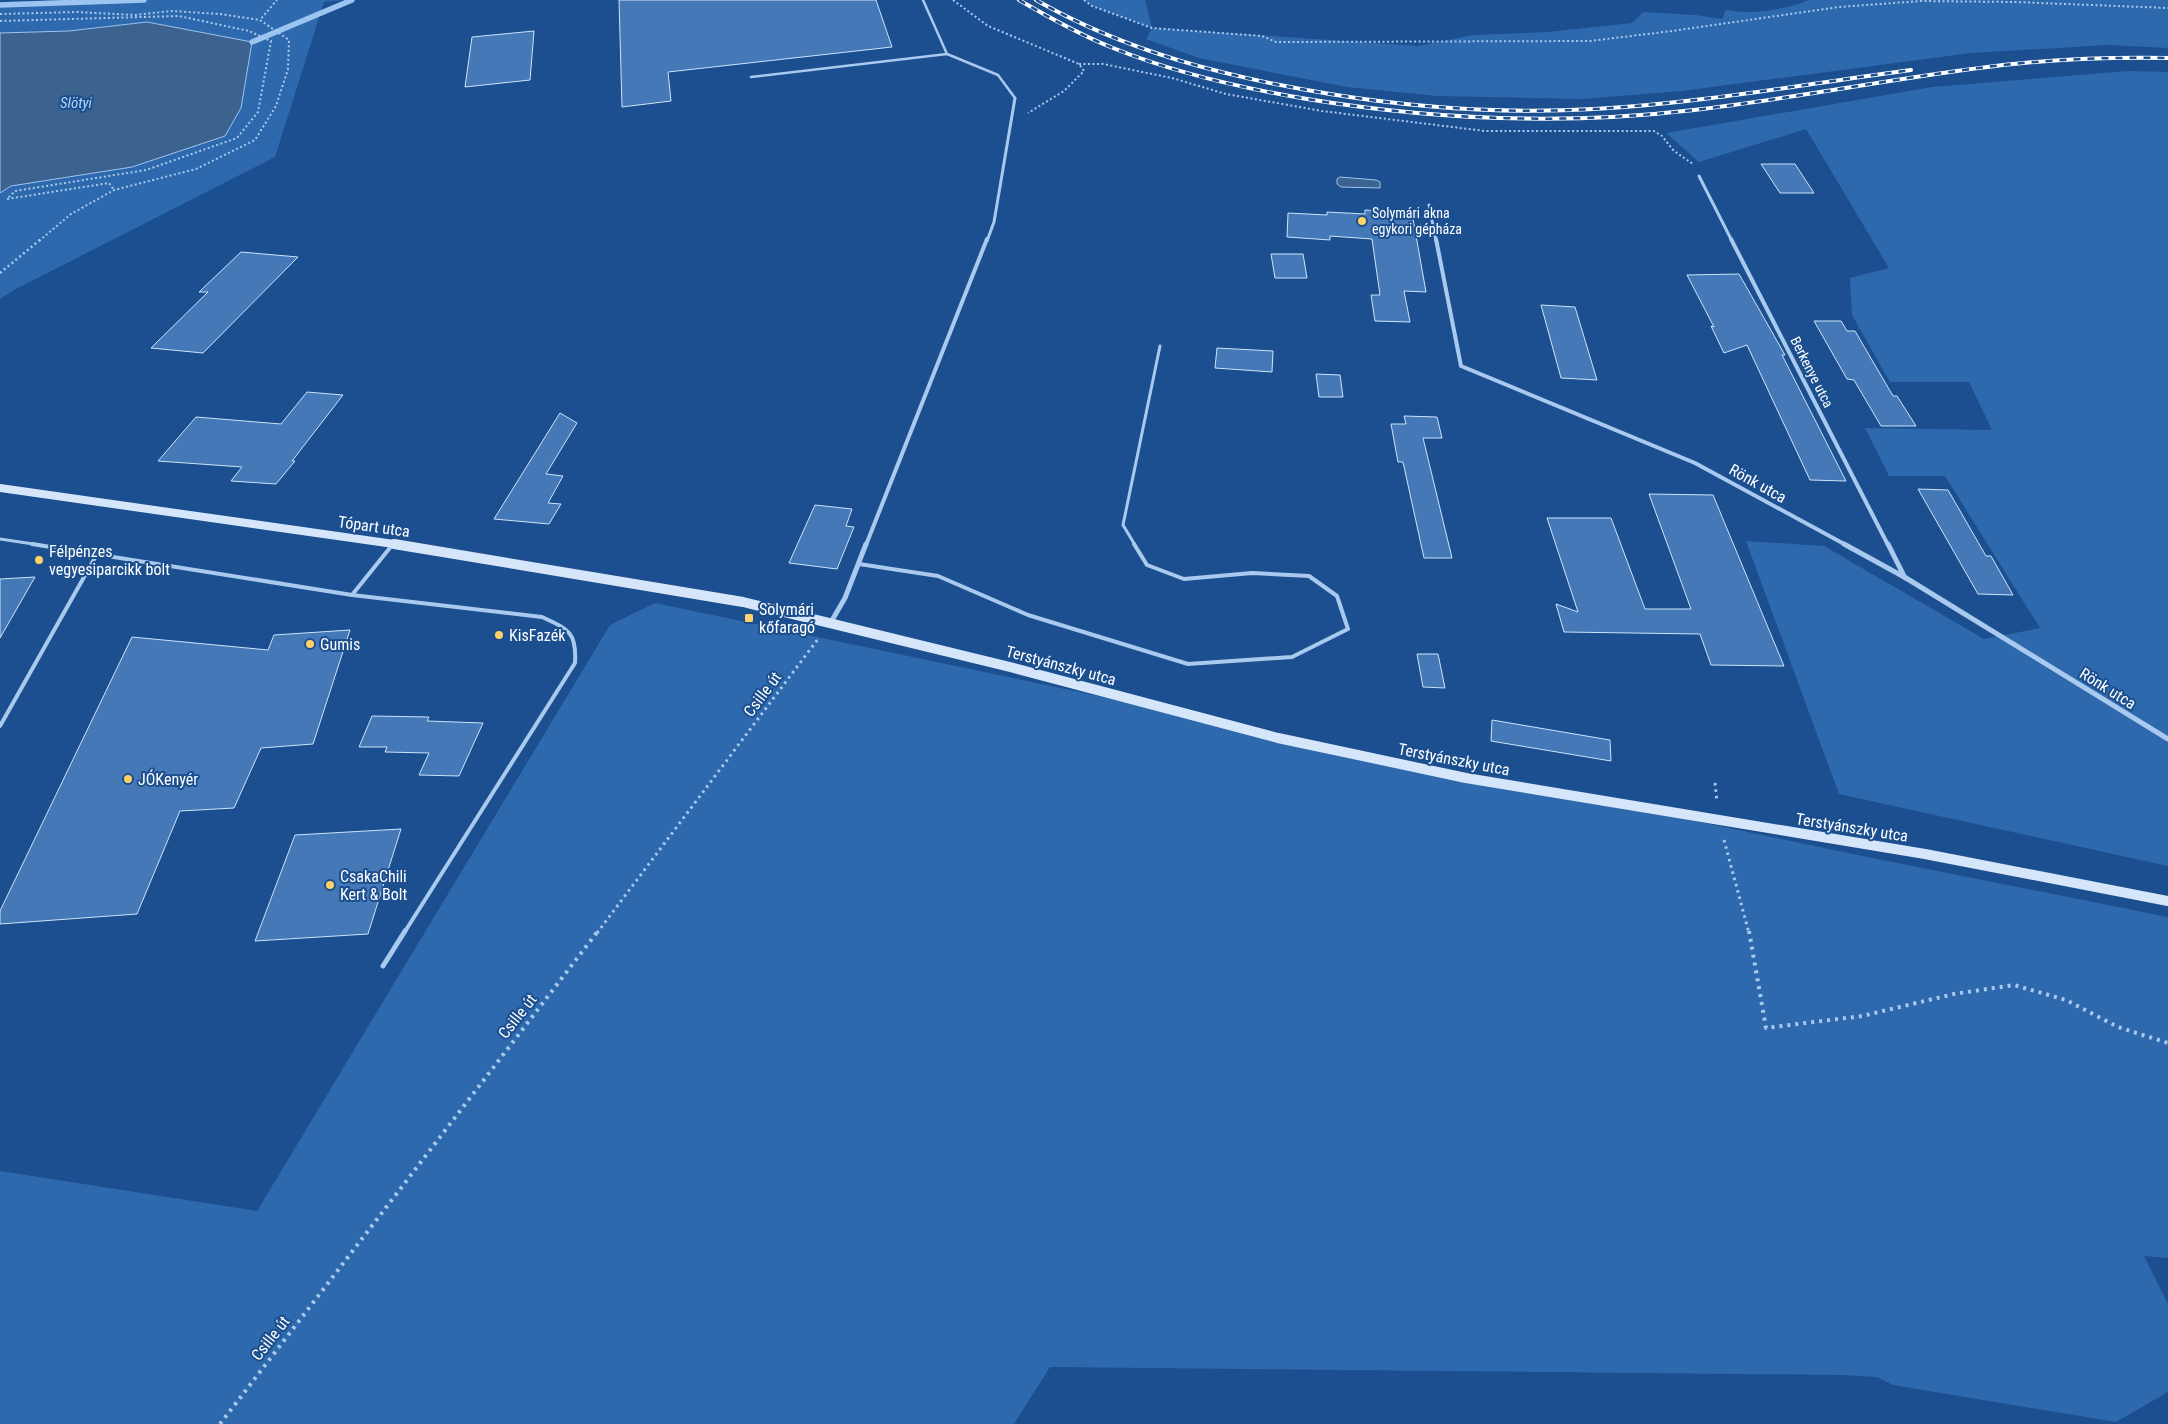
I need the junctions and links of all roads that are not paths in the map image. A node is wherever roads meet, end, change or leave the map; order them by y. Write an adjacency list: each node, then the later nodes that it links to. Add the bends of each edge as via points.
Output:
1 (923, 0): 2 (lane)
2 (947, 54): 3 (lane); 4 (lane, via 998,75)
3 (751, 77)
4 (1015, 98): 12 (street, via 994,222)
5 (1699, 176): 13 (street, Berkenye utca)
6 (1429, 205): 13 (street, Rönk utca, via 1461,366 1695,463)
7 (1160, 346): 12 (lane, via 1123,525 1147,565 1184,579 1252,574 1309,576 1337,596 1348,629 1292,657 1188,664 1028,615 938,576)
8 (0, 488): 10 (main road, Tópart utca)
9 (0, 539): 11 (lane)
10 (393, 544): 14 (lane); 15 (main road, Tópart utca)
11 (97, 554): 14 (lane); 17 (lane)
12 (859, 564): 16 (street)
13 (1906, 578): 18 (street, Rönk utca)
14 (352, 595): 20 (lane, via 542,617 568,629 577,644 575,663)
15 (743, 602): 16 (main road, Terstyánszky utca)
16 (831, 622): 19 (main road, Terstyánszky utca, via 1278,738 1466,778 1925,854)
17 (0, 726)
18 (2168, 739)
19 (2168, 901)
20 (383, 966)

